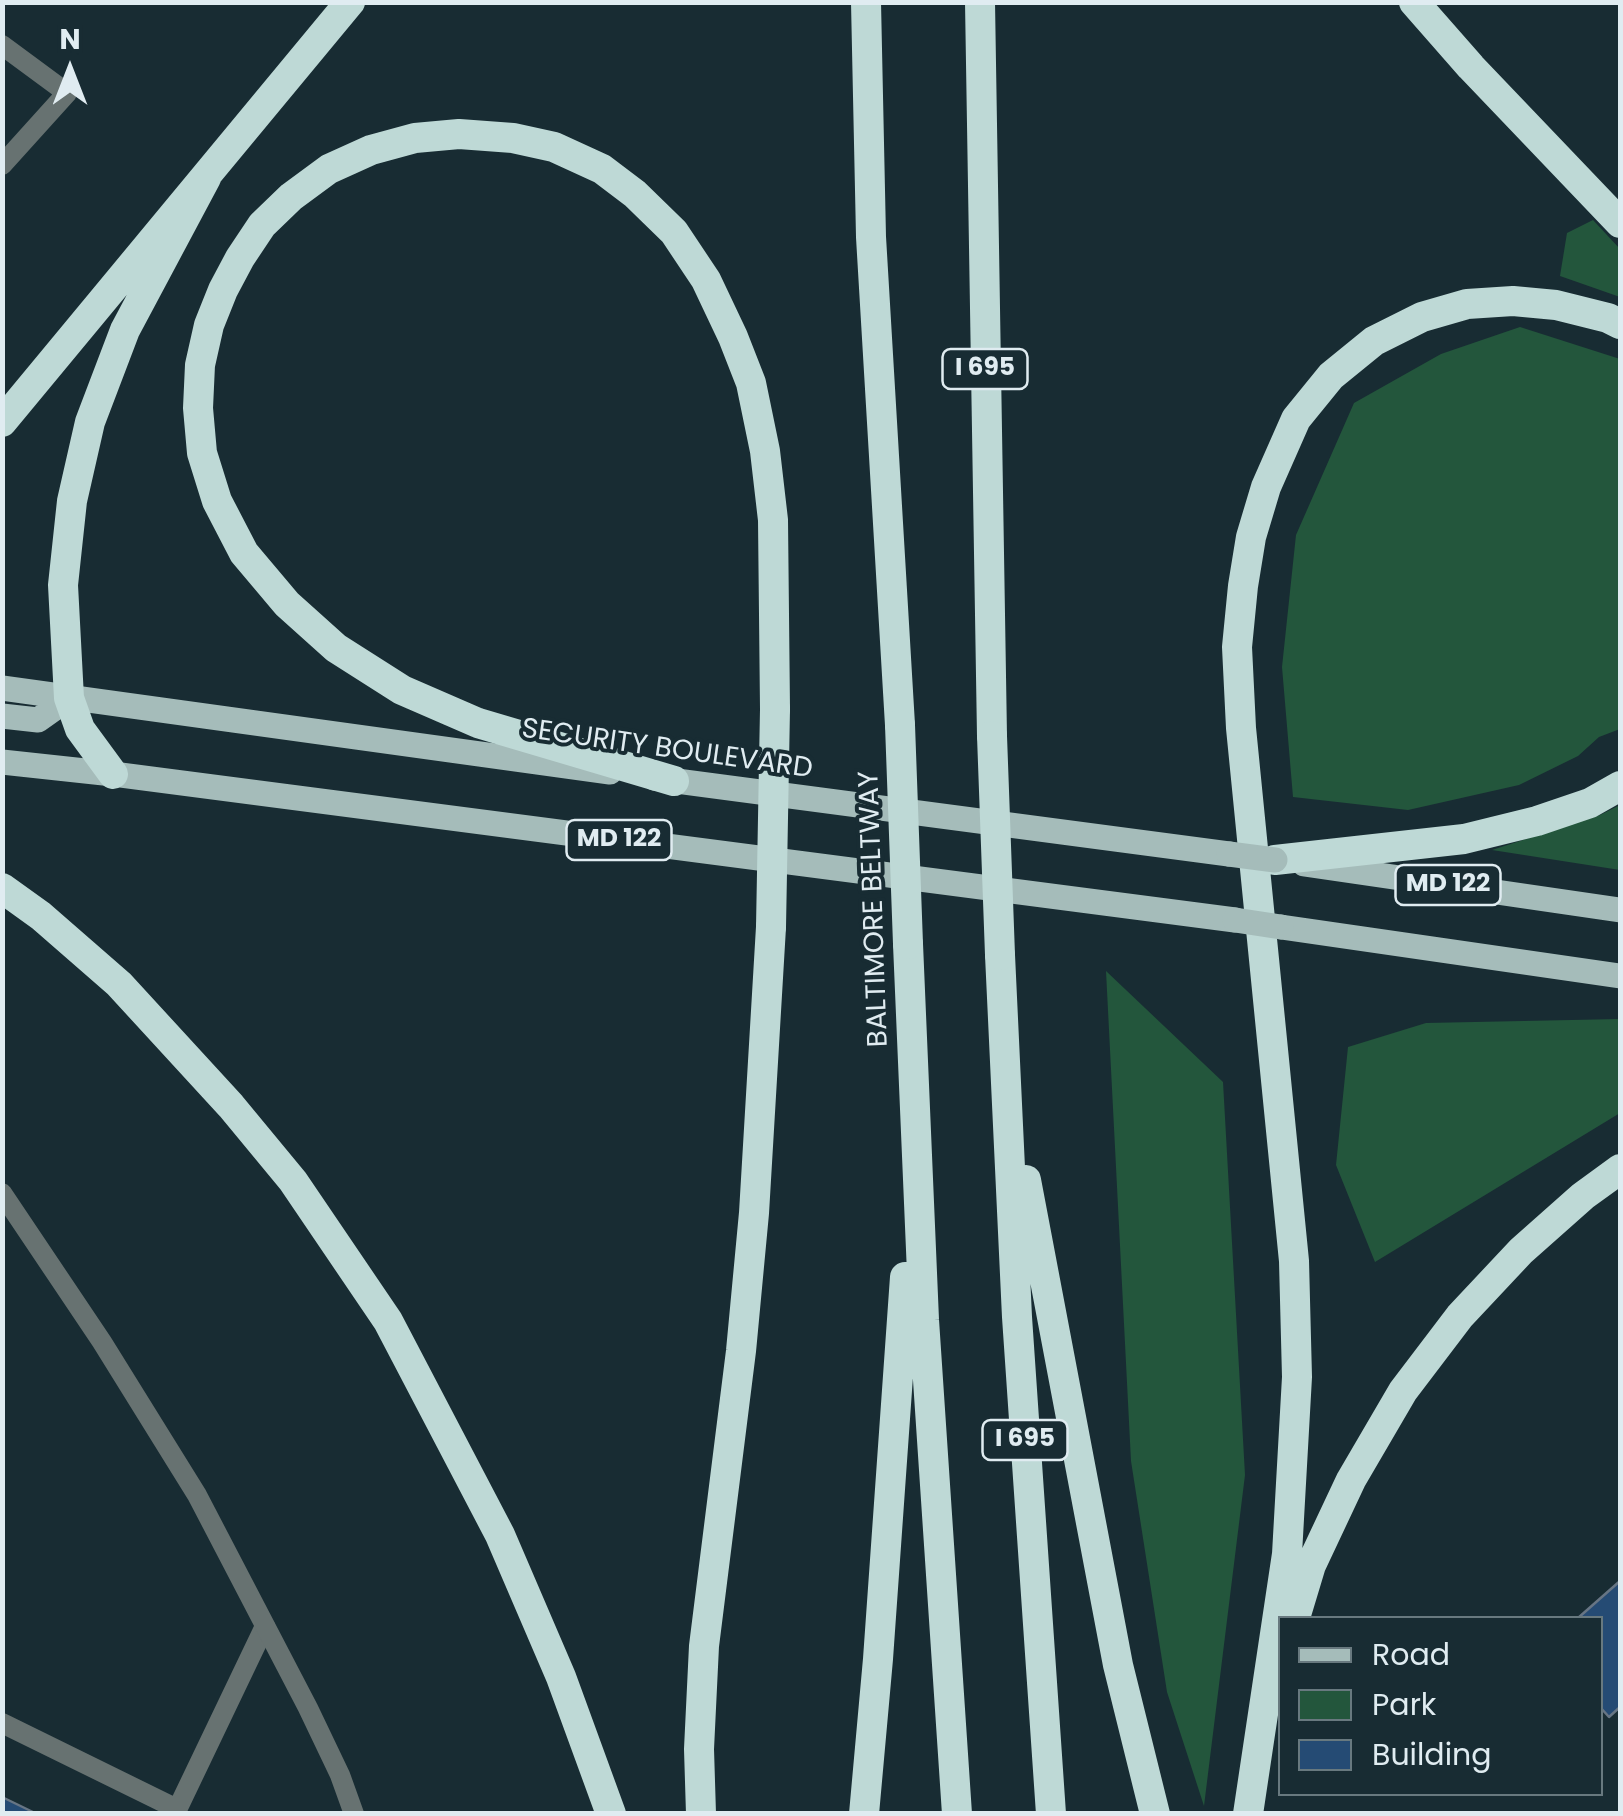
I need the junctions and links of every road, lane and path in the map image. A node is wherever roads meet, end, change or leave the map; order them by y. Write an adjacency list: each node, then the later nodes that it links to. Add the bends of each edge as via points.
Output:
1 (350, 2): 7 (highway)
2 (866, 2): 23 (highway, BALTIMORE BELTWAY, bridge, via 871,237)
3 (980, 2): 22 (highway, I 695, bridge, via 992,736)
4 (1414, 2): 8 (highway)
5 (2, 45): 6 (street, via 67,93)
6 (2, 166)
7 (206, 178): 10 (highway); 12 (highway, via 125,330 90,422 63,585)
8 (1620, 223)
9 (1620, 324): 26 (highway, via 1556,305 1466,304 1374,341 1331,376 1296,419 1251,537 1237,647 1240,728 1292,1242 1297,1376)
10 (2, 422)
11 (2, 688): 12 (main road, SECURITY BOULEVARD / MD 122)
12 (68, 698): 13 (main road, via 38,720); 15 (highway); 16 (main road, SECURITY BOULEVARD / MD 122)
13 (2, 716)
14 (2, 762): 15 (main road, MD 122)
15 (113, 774): 21 (main road, MD 122, bridge)
16 (674, 781): 18 (main road, SECURITY BOULEVARD / MD 122, bridge); 36 (highway, bridge, via 478,724 402,690 336,648 244,553 202,453 200,365 240,258 262,225 329,169 371,150 459,134 554,147 602,169 674,232 706,280 751,383 773,520 771,927 741,1351 704,1646)
17 (1620, 786): 18 (highway, via 1555,815 1464,839)
18 (1275, 860): 20 (main road, SECURITY BOULEVARD / MD 122)
19 (2, 888): 35 (highway, via 119,984 218,1091 293,1182 388,1322 500,1536)
20 (1620, 910)
21 (1620, 976)
22 (1005, 1066): 39 (highway, I 695); 40 (highway, via 1108,1612)
23 (916, 1129): 37 (highway); 38 (highway, BALTIMORE BELTWAY)
24 (1620, 1169): 27 (highway, via 1520,1251 1403,1391 1351,1480)
25 (2, 1193): 29 (street, via 197,1495)
26 (1278, 1616)
27 (1296, 1616)
28 (1278, 1619): 32 (highway)
29 (265, 1626): 33 (street); 34 (street)
30 (1278, 1674): 32 (highway)
31 (2, 1722): 33 (street)
32 (1260, 1736): 41 (highway)
33 (176, 1811)
34 (354, 1814)
35 (611, 1814)
36 (701, 1814)
37 (864, 1814)
38 (958, 1814)
39 (1051, 1814)
40 (1155, 1814)
41 (1248, 1814)

